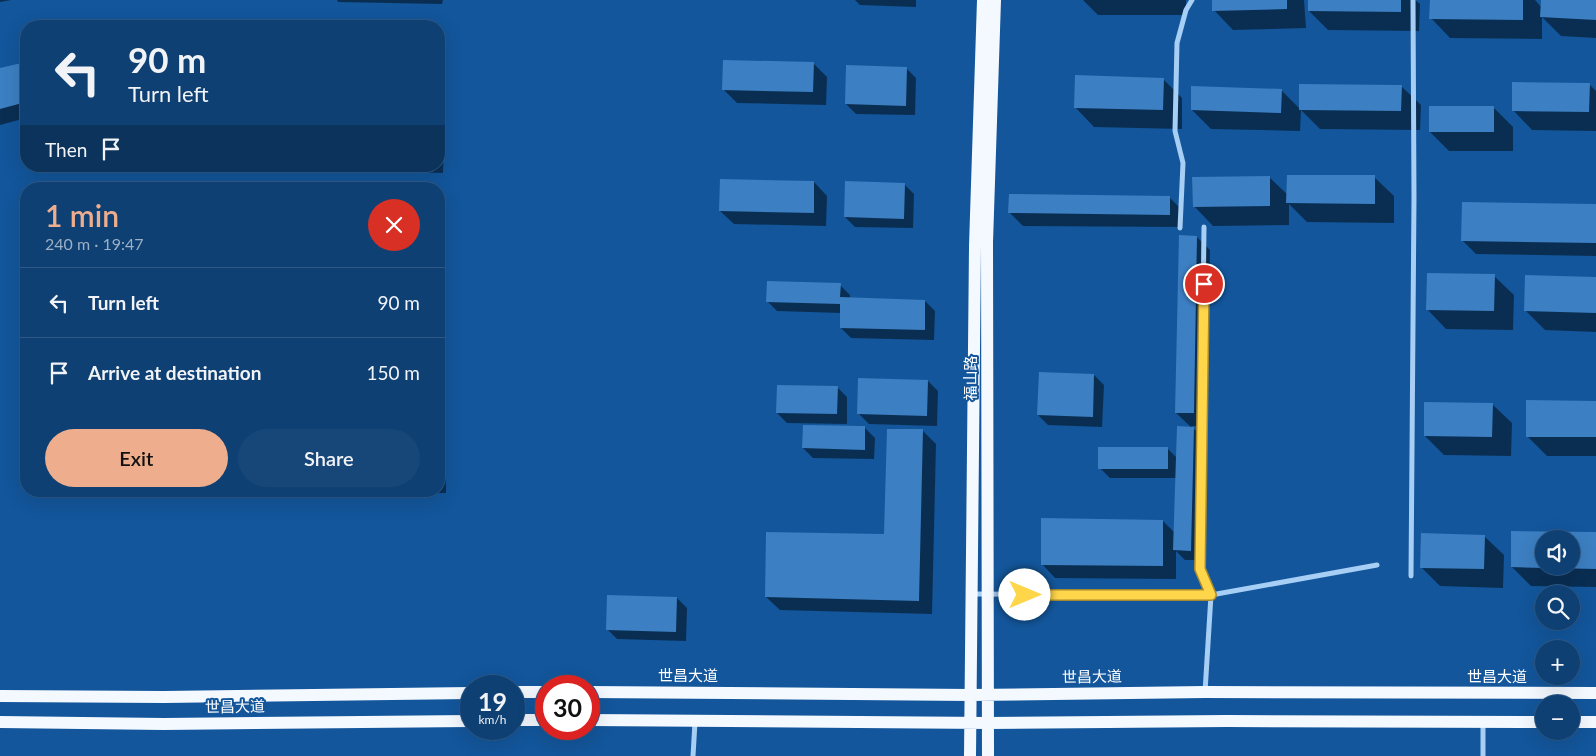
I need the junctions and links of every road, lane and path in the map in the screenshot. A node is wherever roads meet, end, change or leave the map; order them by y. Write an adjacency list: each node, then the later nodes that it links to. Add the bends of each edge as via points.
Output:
1 (983, 0): 9 (main road, via 975,246)
2 (995, 0): 10 (main road, 福山路, via 986,242)
3 (1192, 0): 6 (street, via 1177,43 1175,131 1183,163)
4 (1413, 0): 8 (street)
5 (1204, 227): 11 (street, via 1200,569)
6 (1180, 228)
7 (1377, 565): 11 (street)
8 (1412, 576)
9 (972, 594): 10 (street); 16 (main road)
10 (988, 595): 11 (street); 17 (main road, 福山路)
11 (1211, 595): 13 (street)
12 (600, 692): 16 (main road, 世昌大道)
13 (1205, 692): 15 (main road, 世昌大道); 17 (main road, 世昌大道)
14 (460, 693): 18 (main road, 世昌大道)
15 (1596, 693)
16 (971, 695): 17 (main road, 世昌大道); 27 (main road)
17 (988, 695): 28 (main road, 福山路)
18 (0, 696)
19 (600, 720): 21 (main road)
20 (460, 721): 22 (main road, 世昌大道)
21 (695, 721): 27 (main road); 29 (street)
22 (0, 722)
23 (1483, 722): 24 (main road); 28 (main road); 32 (street)
24 (1535, 722)
25 (1580, 722): 26 (main road)
26 (1596, 722)
27 (971, 723): 28 (main road); 30 (main road)
28 (988, 723): 31 (main road, 福山路)
29 (693, 756)
30 (970, 756)
31 (988, 756)
32 (1483, 756)

